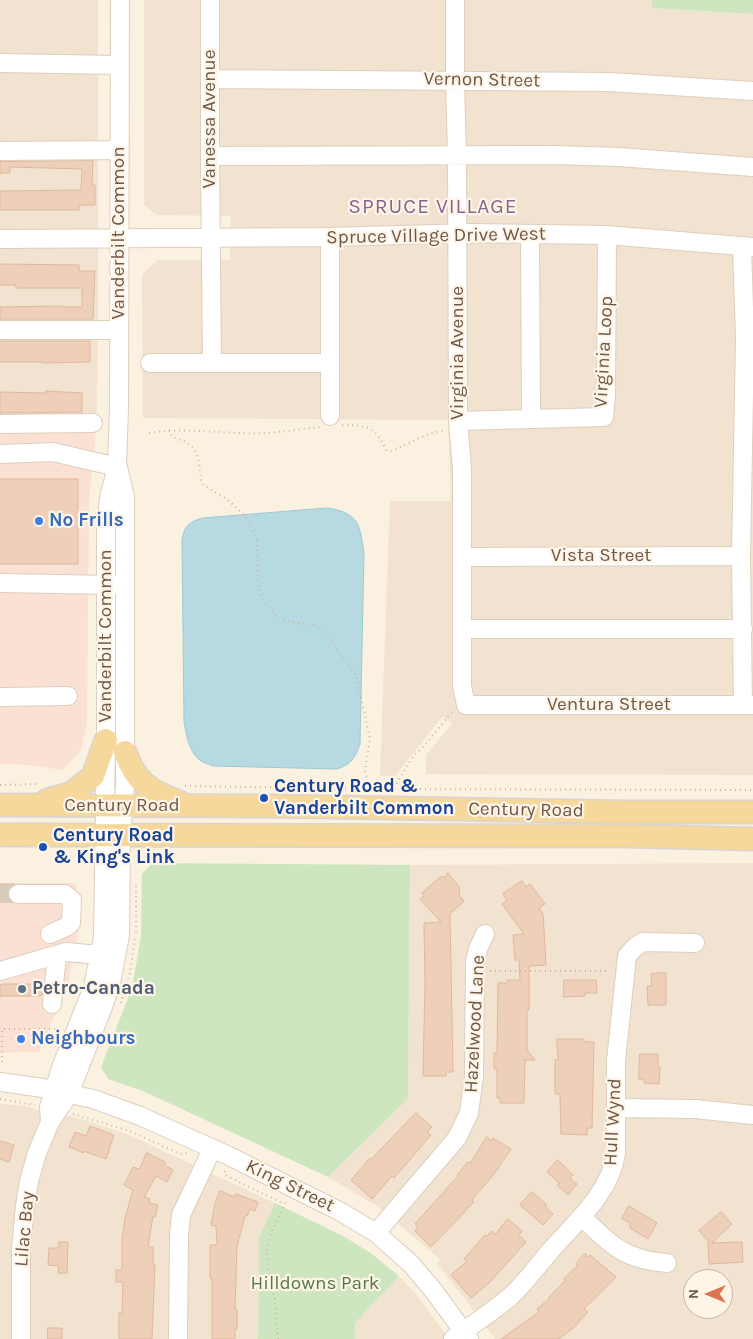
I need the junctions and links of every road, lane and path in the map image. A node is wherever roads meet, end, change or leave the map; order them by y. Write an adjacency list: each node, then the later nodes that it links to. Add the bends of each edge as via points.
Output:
1 (120, 0): 5 (street, Vanderbilt Common)
2 (210, 0): 6 (street, Vanessa Avenue)
3 (455, 0): 7 (street, Virginia Avenue)
4 (0, 63): 5 (street)
5 (120, 65): 9 (street, Vanderbilt Common)
6 (210, 79): 7 (street, Vernon Street); 11 (street, Vanessa Avenue)
7 (455, 80): 8 (street, Vernon Street, via 609,82); 12 (street, Virginia Avenue)
8 (753, 91)
9 (120, 150): 10 (street); 20 (street, Vanderbilt Common)
10 (0, 151)
11 (210, 156): 12 (street); 18 (street, Vanessa Avenue)
12 (457, 156): 13 (street, via 609,157); 14 (street, Virginia Avenue)
13 (753, 167)
14 (457, 233): 15 (street, Spruce Village Drive West); 17 (street, Spruce Village Drive West); 32 (street, Virginia Avenue)
15 (530, 234): 16 (street, Spruce Village Drive West); 28 (street)
16 (608, 235): 21 (street, Spruce Village Drive West); 28 (street, Virginia Loop, via 604,417)
17 (330, 237): 18 (street, Spruce Village Drive West); 27 (street)
18 (212, 238): 20 (street, Spruce Village Drive West); 25 (street, Vanessa Avenue)
19 (0, 239): 20 (street, Spruce Village Drive West)
20 (119, 239): 23 (street, Vanderbilt Common)
21 (748, 246): 24 (street)
22 (0, 330): 23 (street)
23 (119, 330): 36 (street, Vanderbilt Common)
24 (749, 339): 37 (street)
25 (212, 362): 26 (street); 27 (street)
26 (150, 363)
27 (328, 363): 30 (street)
28 (531, 418): 32 (street, Virginia Loop)
29 (93, 423): 31 (street)
30 (332, 423): 32 (path, via 365,426 376,432 387,451 392,452 418,438); 33 (path, via 239,434)
31 (0, 424)
32 (458, 425): 38 (street, Virginia Avenue, via 462,469)
33 (169, 430): 34 (path); 52 (path, via 172,438 187,442 197,453 202,484 228,500 245,516 257,540 258,585 262,598 278,618 313,625 324,631 356,675 370,739 365,771)
34 (149, 433)
35 (0, 454): 36 (street, via 53,452)
36 (118, 467): 40 (street, Vanderbilt Common, via 108,498); 41 (street, Vanderbilt Common, via 125,497)
37 (741, 556): 38 (street, Vista Street); 43 (street)
38 (462, 557): 42 (street, Virginia Avenue)
39 (0, 583): 40 (street)
40 (105, 585): 41 (street); 48 (street, Vanderbilt Common)
41 (125, 586): 49 (street, Vanderbilt Common)
42 (462, 629): 43 (street); 46 (street, Virginia Avenue, via 462,686)
43 (743, 629): 47 (street)
44 (68, 696): 45 (street)
45 (0, 697)
46 (466, 705): 47 (street, Ventura Street); 51 (path, via 450,714 413,756)
47 (748, 705)
48 (106, 740): 55 (main road, via 93,776 72,793); 59 (street, Vanderbilt Common)
49 (125, 752): 56 (main road, via 131,769 150,789); 59 (street, Vanderbilt Common)
50 (182, 786): 52 (path, Century Road)
51 (394, 788): 52 (path, Century Road); 53 (path, Century Road)
52 (374, 789)
53 (753, 790)
54 (0, 805): 55 (main road, Century Road)
55 (32, 805): 59 (main road, Century Road)
56 (192, 806): 57 (main road, Century Road); 59 (main road, Century Road)
57 (273, 806): 58 (main road, Century Road); 59 (main road, via 252,816 193,821)
58 (753, 812)
59 (113, 820): 60 (main road, via 41,818); 61 (main road, Century Road); 62 (main road, Century Road); 68 (street); 77 (street, via 122,916 117,958 103,1007)
60 (0, 821)
61 (0, 835)
62 (753, 839)
63 (18, 894): 64 (street, via 65,894 72,900 71,922)
64 (50, 934)
65 (485, 934): 70 (street, Hazelwood Lane, via 478,949)
66 (695, 943): 71 (street, Hull Wynd, via 643,942 627,956)
67 (57, 955): 68 (street, via 66,952); 69 (street); 72 (street)
68 (100, 955): 77 (street)
69 (0, 971)
70 (475, 971): 71 (path); 84 (street, Hazelwood Lane, via 474,1076 469,1113 457,1138)
71 (625, 971): 78 (street, Hull Wynd, via 616,1061)
72 (52, 1004)
73 (61, 1029): 74 (path, via 2,1029)
74 (2, 1062)
75 (0, 1082): 77 (street, King Street)
76 (0, 1099): 77 (path)
77 (56, 1104): 80 (path, via 180,1154); 80 (street, King Street, via 93,1099 140,1116); 87 (street, Lilac Bay, via 37,1153 25,1206 21,1248)
78 (617, 1108): 79 (street, via 695,1109); 83 (street, Hull Wynd, via 614,1167)
79 (753, 1115)
80 (209, 1155): 81 (street, King Street); 82 (path, via 225,1170 224,1175); 88 (street, via 181,1215)
81 (292, 1187): 82 (path); 84 (street, King Street)
82 (284, 1204): 89 (path, via 266,1253)
83 (582, 1217): 85 (street, via 627,1254); 86 (street, Hull Wynd, via 521,1286)
84 (376, 1233): 86 (street, King Street, via 411,1264 433,1290)
85 (667, 1263)
86 (462, 1336)
87 (21, 1339)
88 (178, 1339)
89 (278, 1339)

